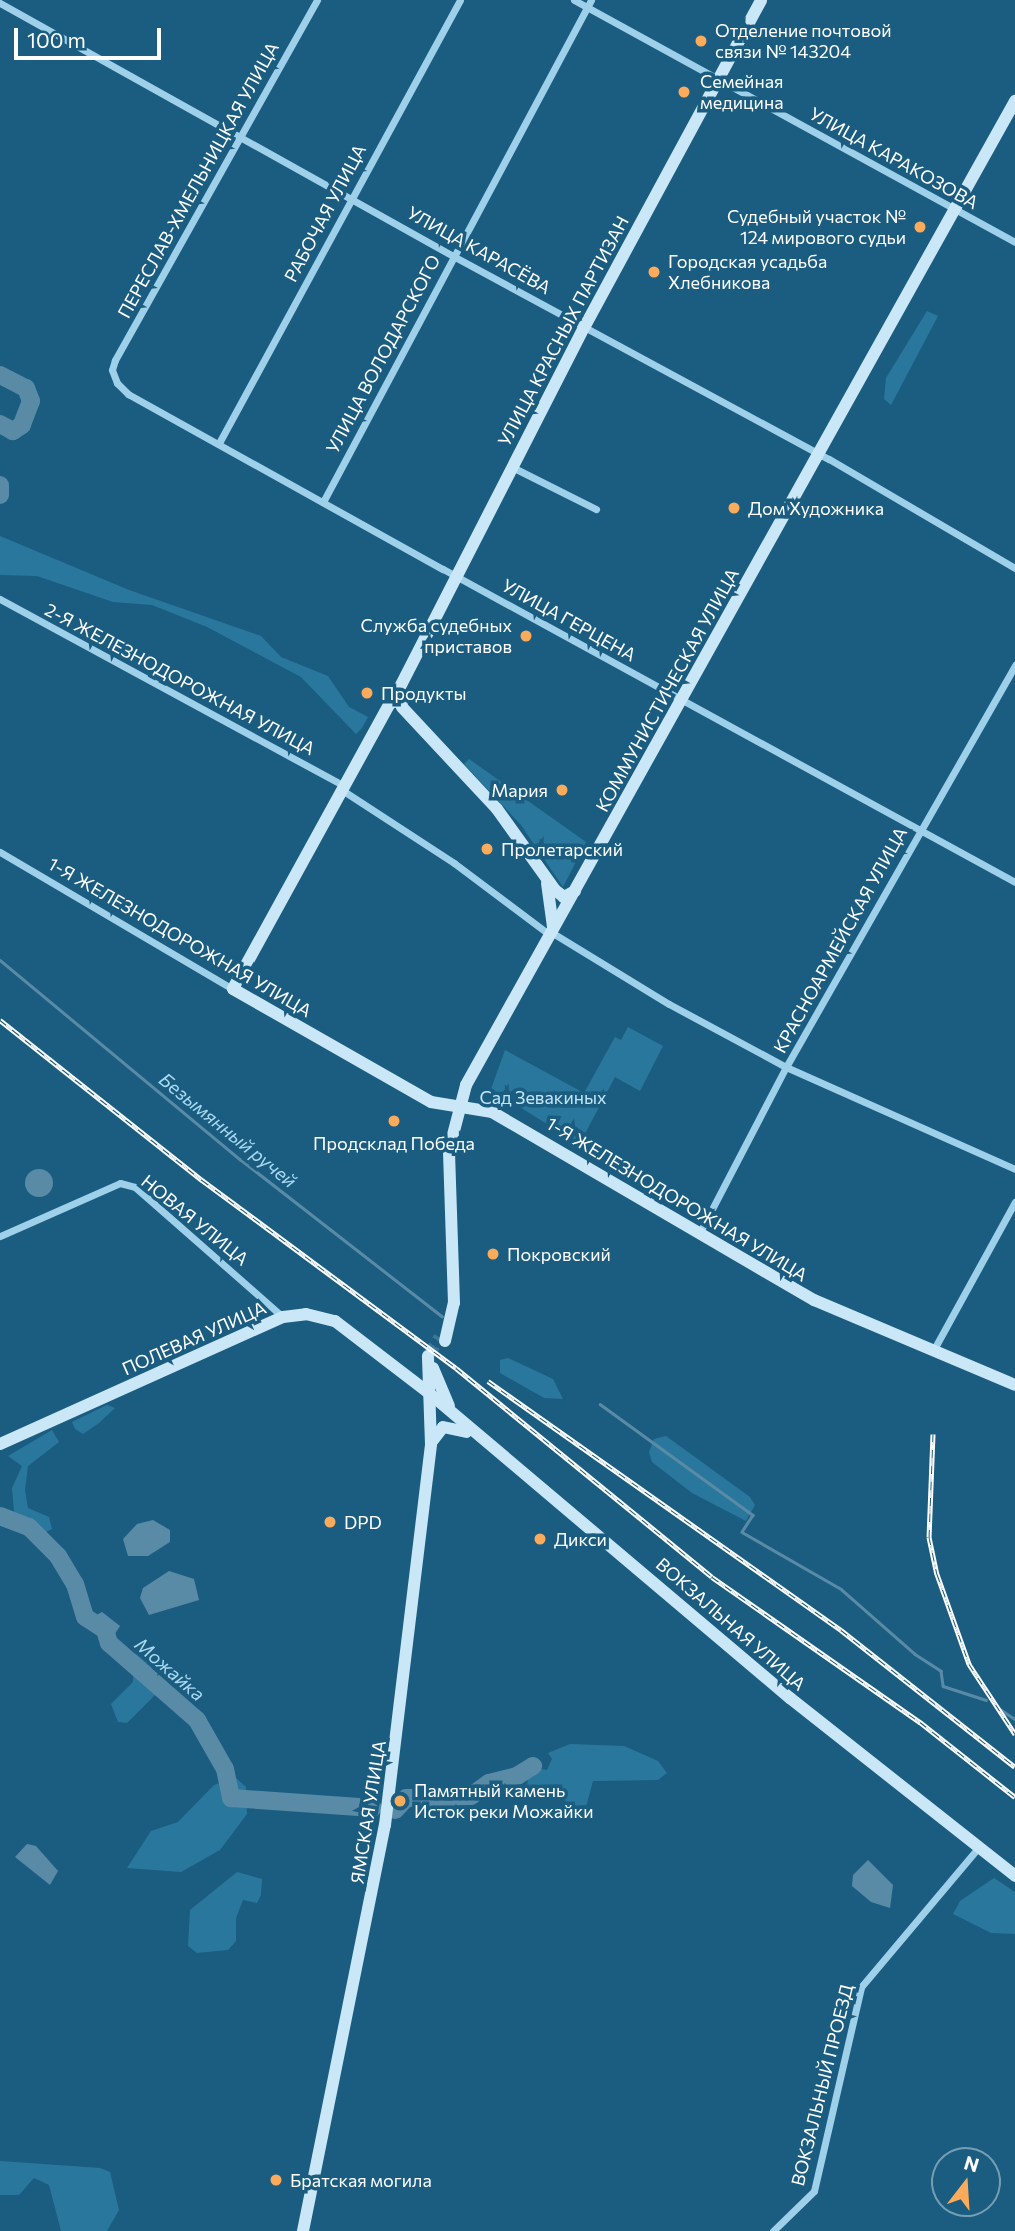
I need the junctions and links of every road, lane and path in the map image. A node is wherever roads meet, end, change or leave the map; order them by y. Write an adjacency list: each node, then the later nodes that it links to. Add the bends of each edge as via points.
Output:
1 (317, 0): 9 (street, ПЕРЕСЛАВ-ХМЕЛЬНИЦКАЯ УЛИЦА)
2 (460, 0): 10 (street, РАБОЧАЯ УЛИЦА)
3 (574, 0): 6 (street, УЛИЦА КАРАКОЗОВА)
4 (761, 0): 7 (main road, УЛИЦА КРАСНЫХ ПАРТИЗАН)
5 (0, 2): 9 (street, УЛИЦА КАРАСЁВА)
6 (589, 4): 7 (street, УЛИЦА КАРАКОЗОВА); 13 (street, УЛИЦА ВОЛОДАРСКОГО)
7 (717, 79): 11 (street, УЛИЦА КАРАКОЗОВА); 14 (main road, УЛИЦА КРАСНЫХ ПАРТИЗАН)
8 (1015, 101): 11 (main road, КОММУНИСТИЧЕСКАЯ УЛИЦА)
9 (242, 136): 10 (street, УЛИЦА КАРАСЁВА); 15 (street, ПЕРЕСЛАВ-ХМЕЛЬНИЦКАЯ УЛИЦА, via 115,360)
10 (351, 196): 13 (street, УЛИЦА КАРАСЁВА); 16 (street, РАБОЧАЯ УЛИЦА)
11 (955, 209): 12 (street, УЛИЦА КАРАКОЗОВА); 17 (main road, КОММУНИСТИЧЕСКАЯ УЛИЦА)
12 (1015, 242)
13 (453, 256): 14 (street, УЛИЦА КАРАСЁВА); 19 (street, УЛИЦА ВОЛОДАРСКОГО)
14 (584, 326): 17 (street, УЛИЦА КАРАСЁВА); 18 (main road, УЛИЦА КРАСНЫХ ПАРТИЗАН)
15 (114, 377): 16 (street, УЛИЦА ГЕРЦЕНА, via 128,394)
16 (219, 443): 19 (street, УЛИЦА ГЕРЦЕНА)
17 (819, 454): 21 (street, УЛИЦА КАРАСЁВА); 25 (main road, КОММУНИСТИЧЕСКАЯ УЛИЦА)
18 (511, 466): 20 (street); 22 (main road, УЛИЦА КРАСНЫХ ПАРТИЗАН)
19 (323, 502): 22 (street, УЛИЦА ГЕРЦЕНА)
20 (596, 509)
21 (1015, 568)
22 (454, 575): 25 (street, УЛИЦА ГЕРЦЕНА); 26 (main road, УЛИЦА КРАСНЫХ ПАРТИЗАН)
23 (0, 599): 27 (street, 2-Я ЖЕЛЕЗНОДОРОЖНАЯ УЛИЦА)
24 (1015, 665): 28 (street, КРАСНОАРМЕЙСКАЯ УЛИЦА)
25 (682, 700): 28 (street, УЛИЦА ГЕРЦЕНА); 32 (main road, КОММУНИСТИЧЕСКАЯ УЛИЦА)
26 (394, 702): 27 (main road); 30 (main road, via 502,815)
27 (343, 788): 33 (street, 2-Я ЖЕЛЕЗНОДОРОЖНАЯ УЛИЦА); 34 (main road)
28 (920, 830): 31 (street, УЛИЦА ГЕРЦЕНА); 35 (street, КРАСНОАРМЕЙСКАЯ УЛИЦА)
29 (0, 852): 34 (street, 1-Я ЖЕЛЕЗНОДОРОЖНАЯ УЛИЦА)
30 (545, 876): 32 (main road, via 562,897); 33 (main road)
31 (1015, 882)
32 (575, 890): 33 (main road, КОММУНИСТИЧЕСКАЯ УЛИЦА)
33 (551, 931): 35 (street, 2-Я ЖЕЛЕЗНОДОРОЖНАЯ УЛИЦА, via 669,1004); 36 (main road, КОММУНИСТИЧЕСКАЯ УЛИЦА, via 466,1085)
34 (233, 989): 36 (main road, 1-Я ЖЕЛЕЗНОДОРОЖНАЯ УЛИЦА, via 425,1099)
35 (786, 1067): 37 (street, 2-Я ЖЕЛЕЗНОДОРОЖНАЯ УЛИЦА); 39 (street, КРАСНОАРМЕЙСКАЯ УЛИЦА)
36 (459, 1106): 39 (main road, 1-Я ЖЕЛЕЗНОДОРОЖНАЯ УЛИЦА, via 490,1111); 42 (main road, КОММУНИСТИЧЕСКАЯ УЛИЦА, via 451,1135 448,1180 452,1322)
37 (1015, 1169)
38 (1015, 1202): 43 (street)
39 (699, 1234): 43 (main road, 1-Я ЖЕЛЕЗНОДОРОЖНАЯ УЛИЦА, via 814,1300)
40 (0, 1236): 41 (street, НОВАЯ УЛИЦА, via 120,1183 135,1187)
41 (283, 1317): 45 (main road, ПОЛЕВАЯ УЛИЦА, via 306,1314 332,1320); 50 (main road, ПОЛЕВАЯ УЛИЦА)
42 (443, 1339)
43 (933, 1351): 46 (main road, 1-Я ЖЕЛЕЗНОДОРОЖНАЯ УЛИЦА)
44 (433, 1361): 45 (main road, via 409,1366); 47 (main road, ЯМСКАЯ УЛИЦА); 48 (main road)
45 (392, 1363): 47 (main road, ПОЛЕВАЯ УЛИЦА)
46 (1015, 1385)
47 (429, 1393): 48 (main road, ВОКЗАЛЬНАЯ УЛИЦА); 51 (main road, ЯМСКАЯ УЛИЦА)
48 (454, 1416): 49 (main road, ВОКЗАЛЬНАЯ УЛИЦА)
49 (483, 1443): 51 (main road, via 448,1426 439,1429); 52 (main road, ВОКЗАЛЬНАЯ УЛИЦА, via 647,1574 790,1698)
50 (0, 1444)
51 (431, 1444): 54 (main road, ЯМСКАЯ УЛИЦА, via 385,1825)
52 (979, 1847): 53 (main road, ВОКЗАЛЬНАЯ УЛИЦА); 55 (street, ВОКЗАЛЬНЫЙ ПРОЕЗД, via 861,1987 814,2191)
53 (1015, 1876)
54 (303, 2231)
55 (773, 2231)

